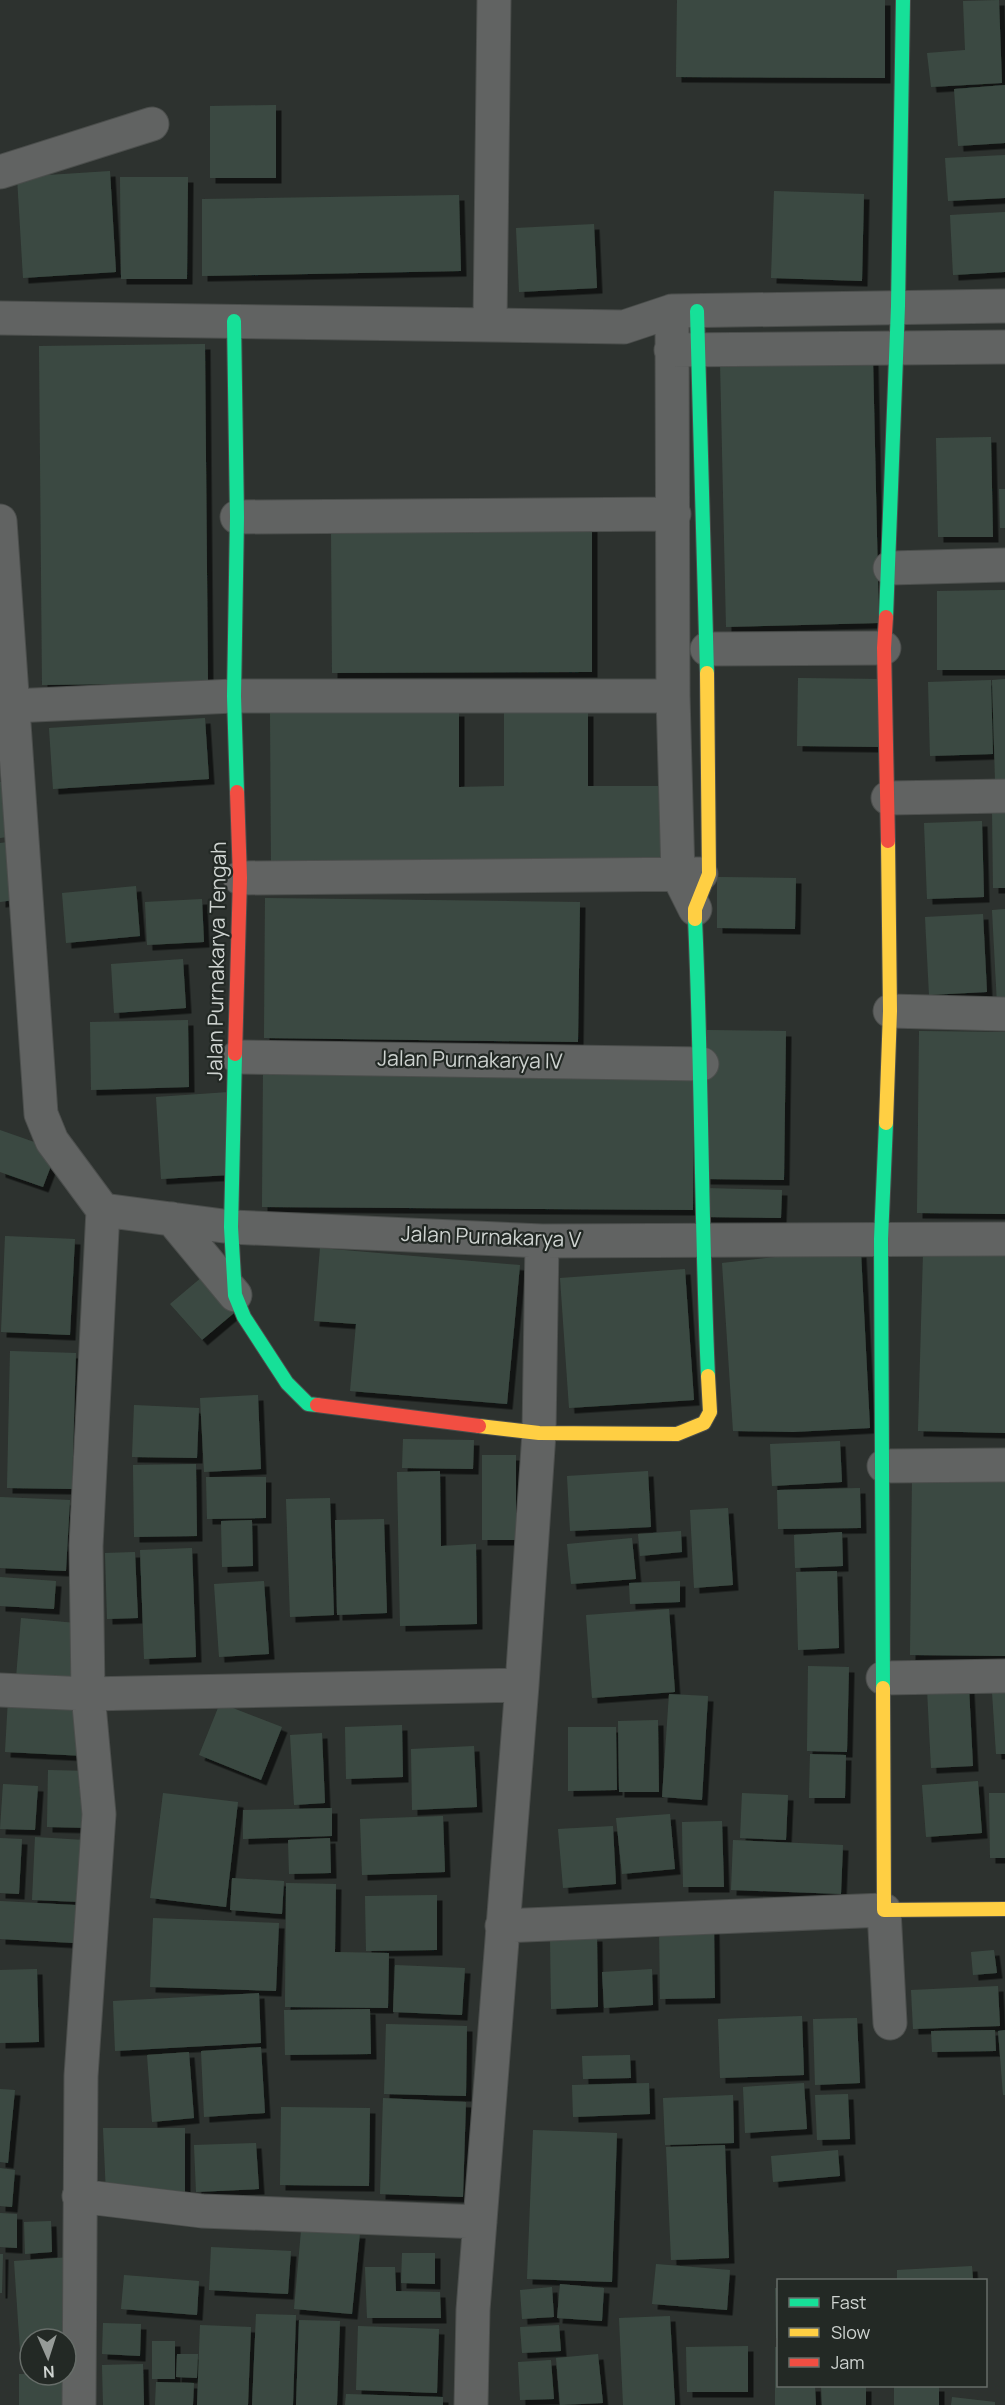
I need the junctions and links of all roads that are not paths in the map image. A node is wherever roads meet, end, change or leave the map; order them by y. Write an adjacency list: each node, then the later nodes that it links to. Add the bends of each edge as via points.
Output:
1 (494, 0): 10 (street)
2 (903, 0): 5 (street)
3 (152, 124): 4 (street)
4 (0, 172)
5 (898, 306): 6 (street); 7 (street); 12 (street)
6 (1005, 306)
7 (684, 311): 11 (street); 14 (street)
8 (0, 318): 9 (street)
9 (234, 321): 10 (street); 16 (street, Jalan Purnakarya Tengah)
10 (490, 324): 11 (street)
11 (624, 327): 14 (street)
12 (896, 347): 13 (street); 14 (street); 19 (street)
13 (1005, 347)
14 (685, 351): 15 (street); 21 (street)
15 (674, 514): 16 (street); 23 (street)
16 (237, 517): 22 (street, Jalan Purnakarya Tengah)
17 (0, 521): 24 (street)
18 (1005, 565): 19 (street)
19 (890, 568): 20 (street)
20 (884, 648): 21 (street); 27 (street)
21 (707, 649): 28 (street)
22 (234, 696): 23 (street); 24 (street); 29 (street, Jalan Purnakarya Tengah)
23 (673, 696): 28 (street)
24 (12, 706): 25 (street)
25 (7, 743): 35 (street, via 41,1114 52,1141)
26 (1005, 796): 27 (street)
27 (888, 798): 31 (street)
28 (694, 874): 29 (street); 30 (street)
29 (240, 878): 33 (street, Jalan Purnakarya Tengah)
30 (695, 909): 34 (street)
31 (890, 1011): 32 (street); 39 (street)
32 (1005, 1014)
33 (238, 1057): 34 (street, Jalan Purnakarya IV); 37 (street, Jalan Purnakarya Tengah)
34 (702, 1064): 38 (street)
35 (103, 1210): 36 (street, Jalan Purnakarya V); 50 (street, via 86,1546)
36 (172, 1219): 37 (street, Jalan Purnakarya V); 42 (street)
37 (231, 1227): 41 (street, Jalan Purnakarya V); 42 (street, Jalan Purnakarya Tengah)
38 (702, 1239): 39 (street, Jalan Purnakarya V); 41 (street, Jalan Purnakarya V); 43 (street, via 710,1412 704,1423 677,1434)
39 (881, 1239): 40 (street, Jalan Purnakarya V); 45 (street)
40 (1005, 1239)
41 (542, 1241): 43 (street)
42 (235, 1295): 43 (street, via 273,1365 308,1404)
43 (539, 1433): 48 (street)
44 (1005, 1465): 45 (street)
45 (884, 1466): 47 (street)
46 (1005, 1676): 47 (street)
47 (883, 1678): 52 (street)
48 (522, 1685): 50 (street); 53 (street)
49 (0, 1690): 50 (street)
50 (88, 1694): 55 (street, via 99,1814 81,2076)
51 (1005, 1909): 52 (street)
52 (884, 1910): 53 (street); 54 (street)
53 (502, 1926): 56 (street)
54 (890, 2023)
55 (79, 2196): 56 (street, via 202,2211); 57 (street)
56 (480, 2222): 58 (street)
57 (79, 2405)
58 (471, 2405)

